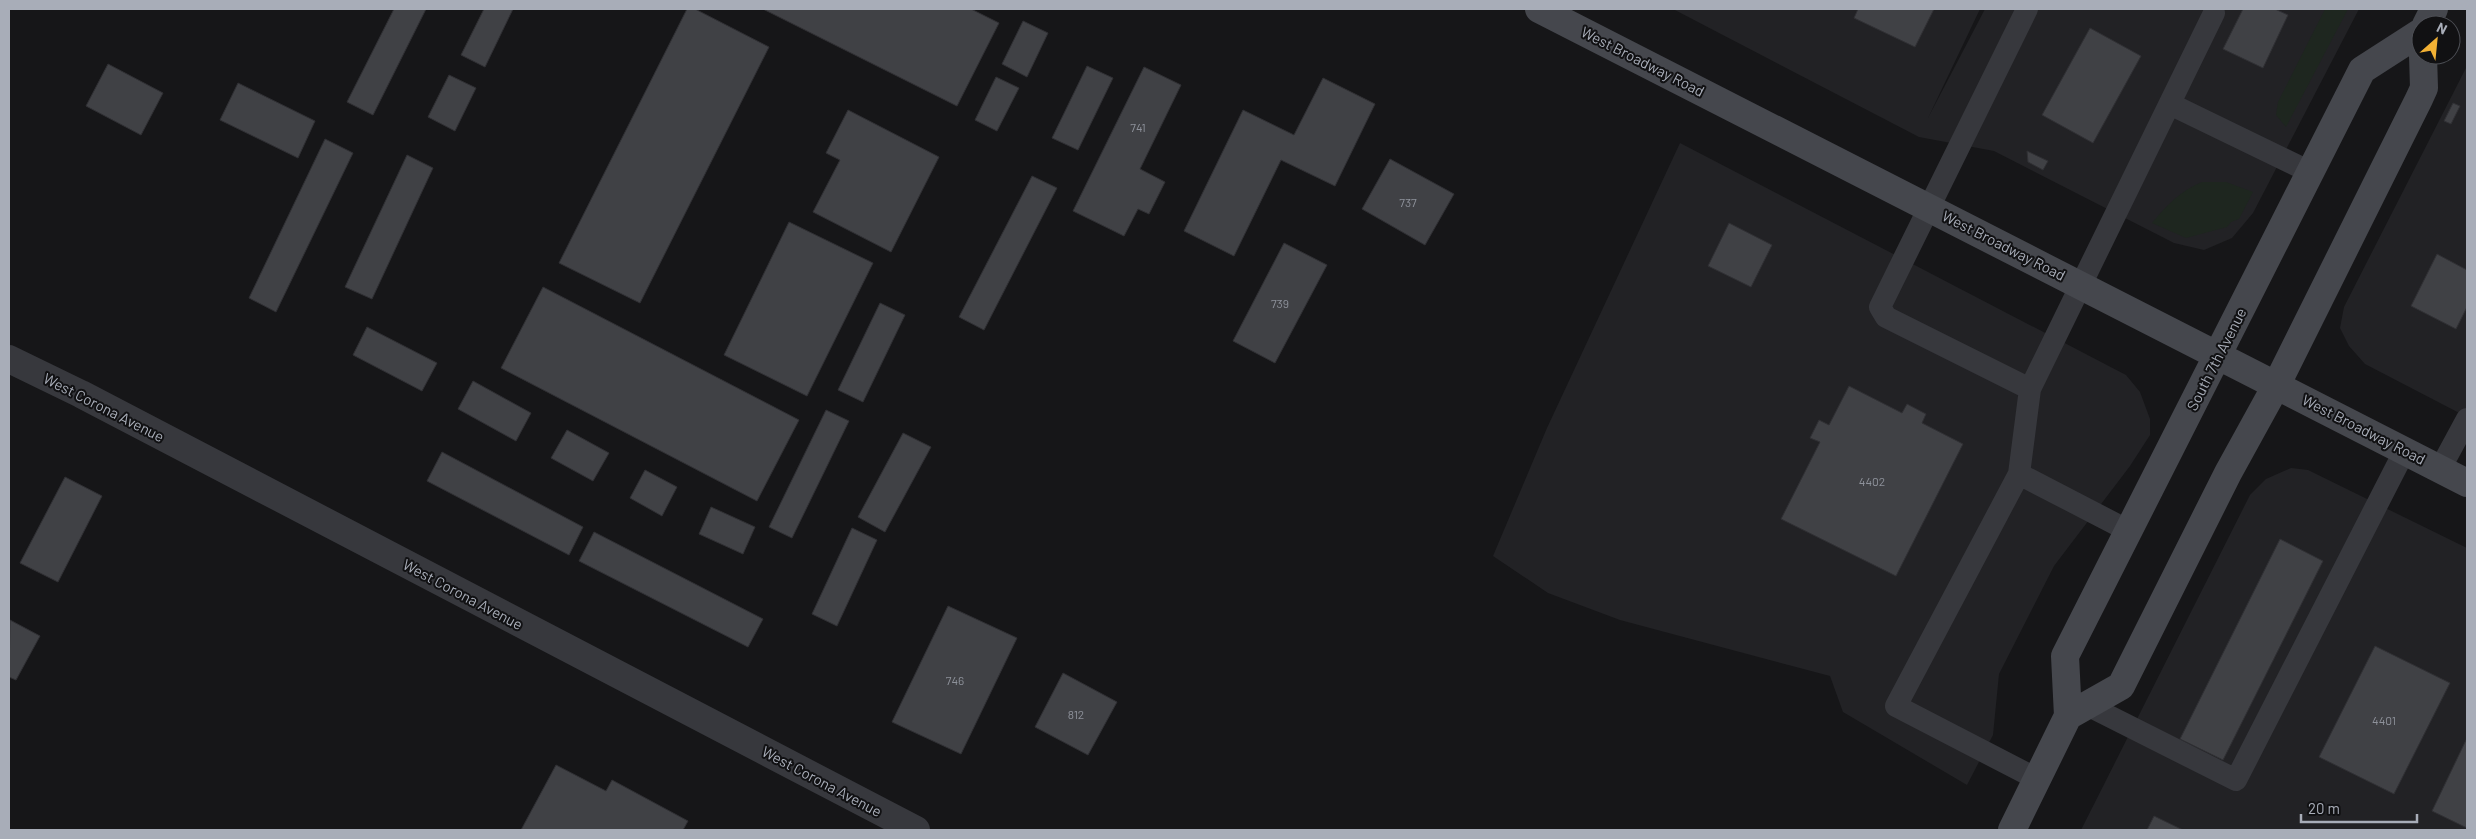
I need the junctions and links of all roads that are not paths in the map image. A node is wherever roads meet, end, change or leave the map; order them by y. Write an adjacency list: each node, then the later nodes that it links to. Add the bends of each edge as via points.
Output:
1 (1539, 9): 8 (main road, West Broadway Road)
2 (2027, 9): 8 (lane)
3 (2212, 10): 6 (lane)
4 (2411, 38): 7 (main road, South 7th Avenue, via 2362,70)
5 (2424, 65): 12 (main road, via 2422,94)
6 (2170, 104): 7 (lane); 9 (lane)
7 (2310, 172): 10 (main road, South 7th Avenue)
8 (1928, 206): 9 (main road, West Broadway Road); 13 (lane, via 1880,307 1886,317)
9 (2081, 284): 10 (main road, West Broadway Road); 13 (lane)
10 (2219, 355): 12 (main road, West Broadway Road); 19 (main road, South 7th Avenue)
11 (9, 360): 22 (street, West Corona Avenue, via 90,398)
12 (2277, 384): 15 (main road, West Broadway Road); 20 (main road, via 2228,473 2121,686)
13 (2030, 389): 17 (lane)
14 (2467, 419): 16 (lane)
15 (2405, 450): 16 (main road, West Broadway Road); 20 (lane, via 2236,780)
16 (2440, 469): 18 (main road, West Broadway Road)
17 (2019, 474): 19 (lane); 21 (lane, via 1896,706)
18 (2467, 483)
19 (2129, 531): 20 (main road, South 7th Avenue, via 2065,656)
20 (2078, 711): 21 (main road, South 7th Avenue)
21 (2037, 779): 23 (main road, South 7th Avenue)
22 (916, 830)
23 (2012, 830)

